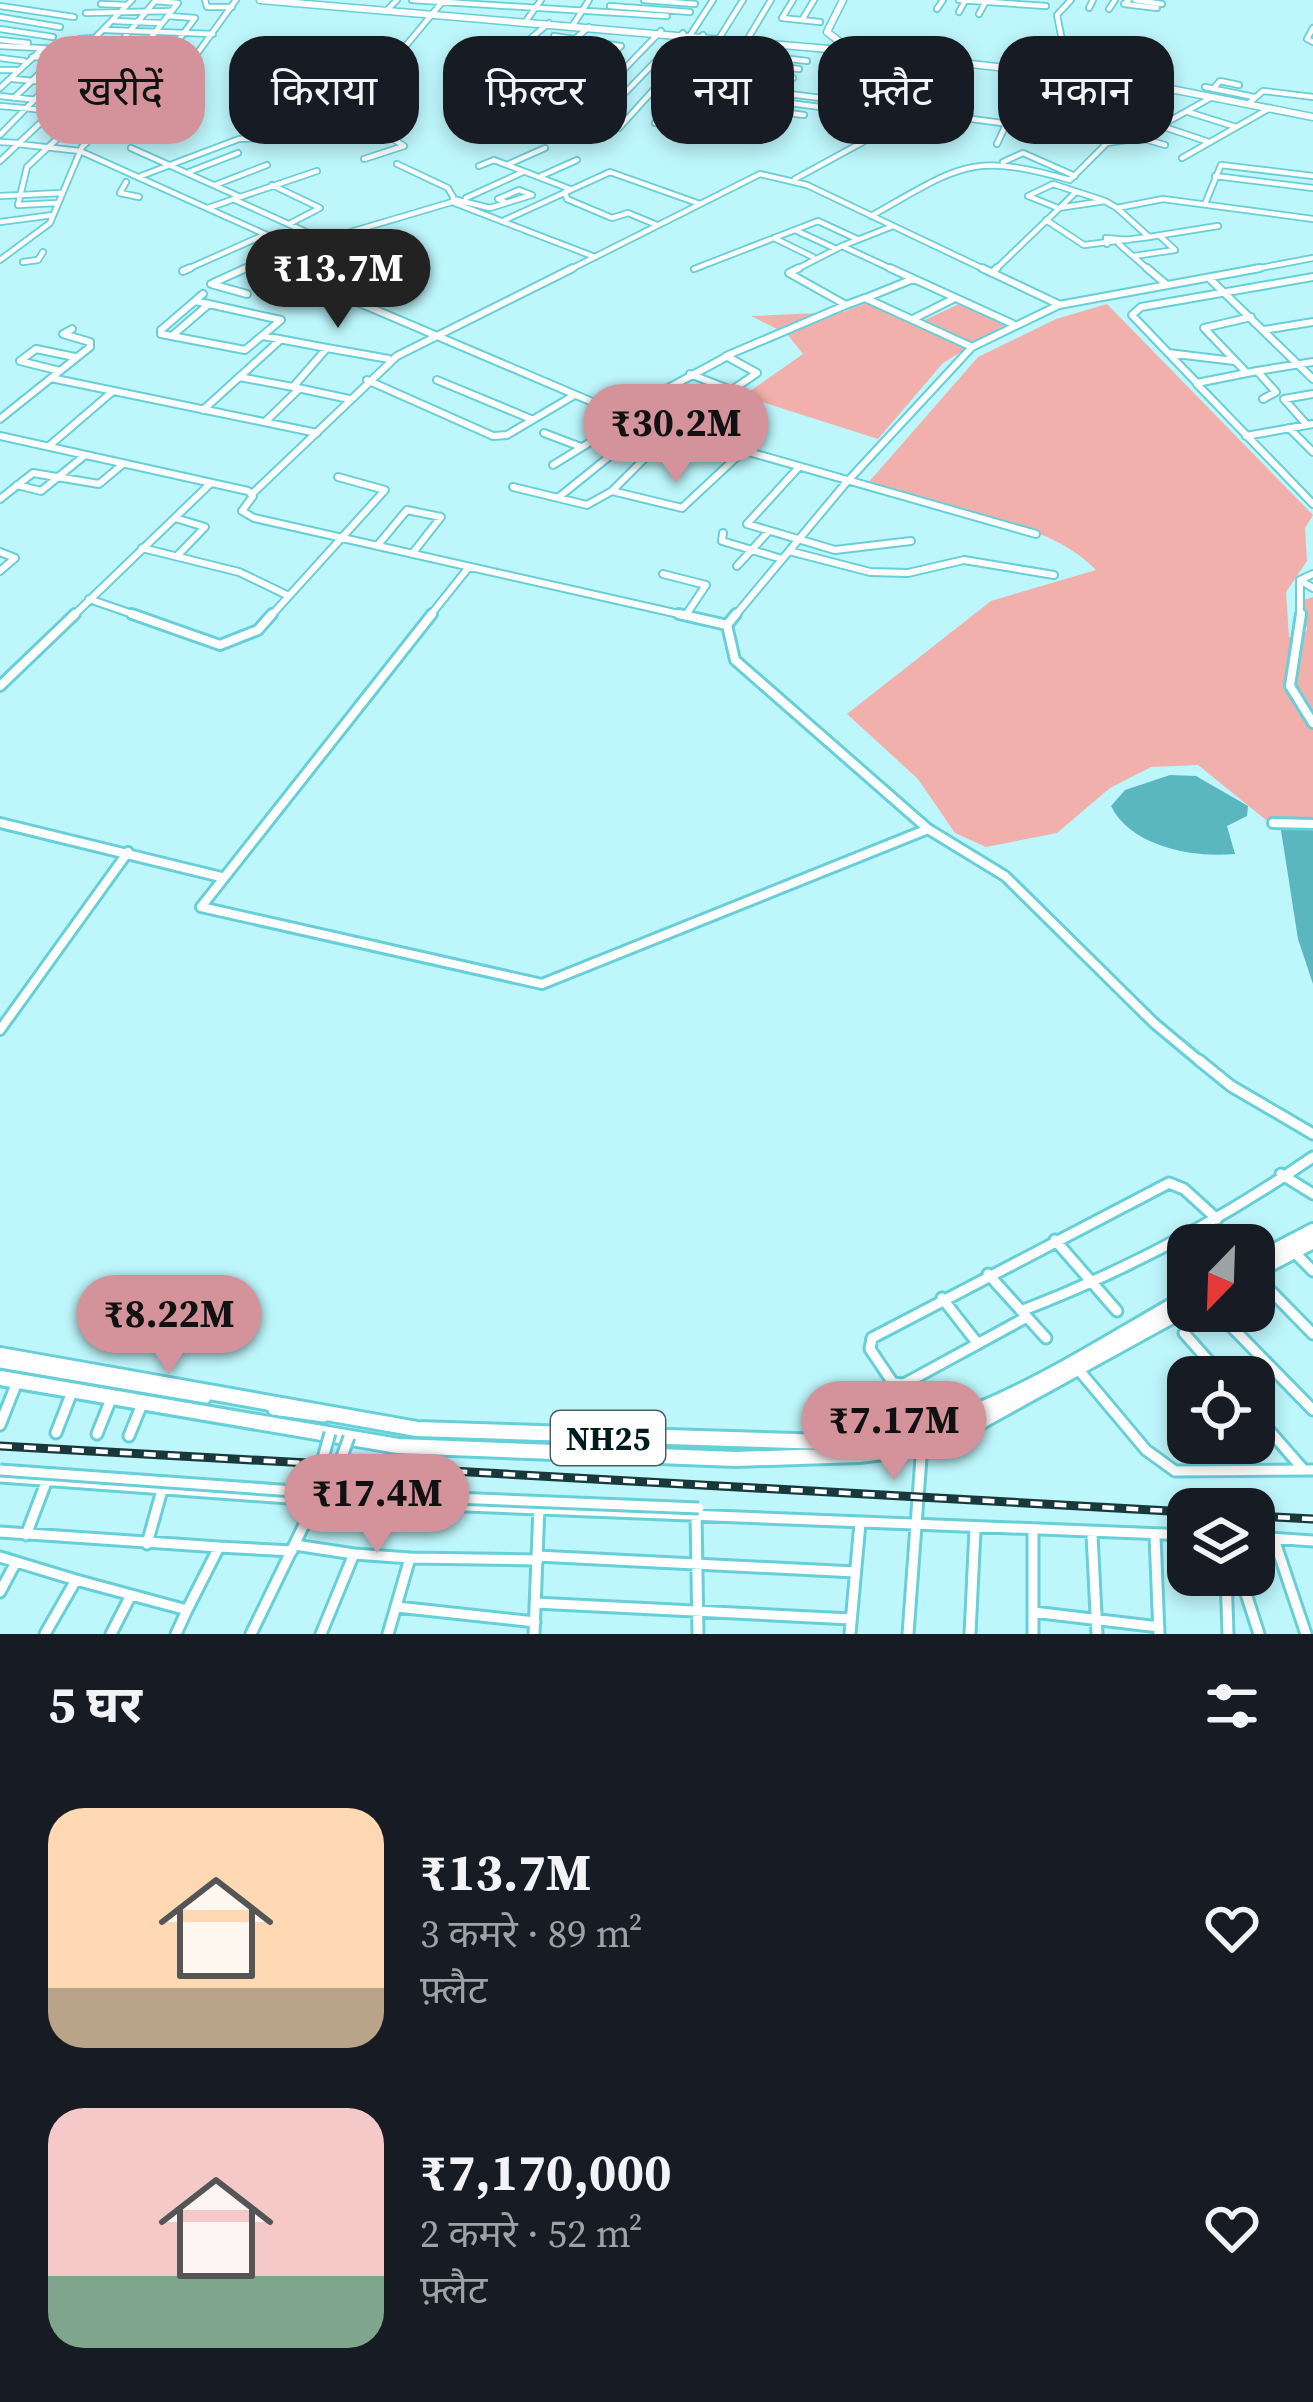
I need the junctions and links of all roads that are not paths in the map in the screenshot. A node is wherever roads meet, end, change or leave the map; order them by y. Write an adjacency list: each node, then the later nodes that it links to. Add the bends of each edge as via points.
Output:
1 (155, 0): 43 (street); 51 (street, via 178,3)
2 (205, 0): 27 (street, via 207,7)
3 (260, 0): 4 (main road)
4 (271, 0): 28 (main road)
5 (397, 0): 39 (street)
6 (418, 0): 22 (street)
7 (517, 0): 37 (street)
8 (541, 0): 40 (street)
9 (565, 0): 44 (street)
10 (589, 0): 50 (street)
11 (644, 0): 32 (street)
12 (713, 0): 79 (street)
13 (743, 0): 93 (street)
14 (771, 0): 94 (street)
15 (842, 0): 95 (main road, via 827,32)
16 (943, 0): 42 (street)
17 (962, 0): 23 (street); 47 (street)
18 (1071, 0): 96 (street, via 1057,15)
19 (1093, 0): 38 (street)
20 (1112, 0): 41 (street)
21 (1132, 0): 21 (street, via 1124,4 1160,6)
22 (443, 1): 24 (street); 49 (street)
23 (976, 1): 31 (street)
24 (466, 2): 37 (street)
25 (792, 2): 30 (street); 60 (street, via 782,18)
26 (130, 3): 36 (street); 45 (street)
27 (234, 3): 81 (street)
28 (343, 3): 39 (main road)
29 (612, 3): 46 (street); 52 (street)
30 (812, 3): 60 (street)
31 (985, 3): 33 (street); 53 (street)
32 (695, 4)
33 (1005, 5): 35 (street); 54 (street)
34 (0, 6): 55 (street)
35 (1046, 6)
36 (101, 8): 45 (street); 48 (street); 59 (street)
37 (512, 8): 40 (street)
38 (1089, 8)
39 (388, 9): 49 (main road)
40 (535, 9): 44 (street); 62 (street)
41 (1109, 9)
42 (937, 10)
43 (145, 11): 45 (street); 51 (street); 63 (street)
44 (557, 11): 50 (street)
45 (121, 12): 61 (street)
46 (690, 12)
47 (959, 12)
48 (86, 13)
49 (433, 13): 62 (main road); 88 (street)
50 (581, 13): 52 (street); 68 (street)
51 (169, 14): 65 (street); 78 (street, via 196,18)
52 (605, 14): 56 (street)
53 (979, 14)
54 (1000, 14)
55 (61, 15): 58 (street); 67 (street)
56 (667, 16)
57 (0, 17): 67 (street)
58 (74, 17)
59 (94, 19)
60 (802, 20): 64 (street)
61 (113, 21): 63 (street); 73 (street)
62 (526, 21): 66 (main road)
63 (136, 22): 65 (street); 74 (street)
64 (820, 22)
65 (161, 23): 76 (street)
66 (550, 23): 68 (main road); 89 (street)
67 (45, 25): 70 (street); 80 (street)
68 (573, 25): 69 (main road)
69 (590, 26): 75 (main road); 90 (street)
70 (60, 27)
71 (1313, 28): 97 (street)
72 (0, 29): 80 (street)
73 (105, 29): 74 (street); 84 (street)
74 (129, 31): 76 (street); 85 (street)
75 (661, 31): 79 (main road); 108 (street)
76 (155, 32): 78 (street); 86 (street)
77 (619, 32): 91 (street)
78 (184, 33): 81 (street); 87 (street)
79 (687, 33): 82 (main road); 122 (street)
80 (30, 34): 83 (street)
81 (214, 34): 100 (street)
82 (703, 35): 92 (main road); 143 (street)
83 (45, 36)
84 (99, 36)
85 (125, 36)
86 (151, 36)
87 (181, 36)
88 (414, 36)
89 (534, 36)
90 (581, 36)
91 (612, 36)
92 (712, 36)
93 (721, 36)
94 (749, 36)
95 (832, 36)
96 (1061, 36)
97 (1313, 42)
98 (35, 44): 99 (street)
99 (1, 46): 101 (street)
100 (205, 46)
101 (36, 48)
102 (36, 54): 104 (street)
103 (1, 59): 104 (street)
104 (28, 59): 105 (street); 112 (street)
105 (36, 59)
106 (794, 60): 107 (street)
107 (806, 61)
108 (627, 66)
109 (794, 68): 110 (street)
110 (799, 69)
111 (0, 70): 112 (street)
112 (16, 70): 114 (street)
113 (36, 78): 115 (street)
114 (11, 79): 115 (street); 120 (street)
115 (33, 81): 116 (street); 125 (street)
116 (36, 81)
117 (1239, 85): 121 (street, via 1220,81)
118 (1174, 87): 121 (main road)
119 (1205, 87): 121 (street)
120 (1, 89): 125 (street)
121 (1214, 92): 129 (main road); 137 (street)
122 (627, 93)
123 (794, 94): 124 (street)
124 (806, 97): 126 (street); 132 (street)
125 (14, 98): 128 (street)
126 (818, 98)
127 (1313, 98): 129 (street, via 1264,91)
128 (36, 100)
129 (1252, 100): 134 (main road)
130 (36, 102): 135 (street)
131 (794, 105): 132 (street)
132 (801, 105): 133 (street); 139 (street)
133 (818, 107)
134 (1270, 108): 141 (main road); 147 (street)
135 (29, 109): 136 (street); 138 (street); 144 (street)
136 (36, 109)
137 (1186, 111): 142 (street); 147 (street)
138 (1, 113): 144 (street)
139 (794, 113): 140 (street)
140 (804, 115)
141 (1313, 117)
142 (1174, 118)
143 (627, 119)
144 (16, 121): 149 (street)
145 (998, 124): 179 (street, via 903,119)
146 (36, 126): 151 (street)
147 (1238, 127): 150 (street)
148 (1174, 130): 150 (street)
149 (0, 138): 151 (street)
150 (1210, 142): 162 (street)
151 (18, 143): 156 (street); 161 (street)
152 (87, 144): 159 (street)
153 (1103, 144): 174 (street)
154 (1161, 144): 155 (street)
155 (1165, 145)
156 (48, 146): 159 (street); 187 (street, via 27,166)
157 (131, 148): 168 (street)
158 (545, 148): 167 (street)
159 (80, 151): 177 (street); 186 (street)
160 (238, 153): 171 (street)
161 (2, 156)
162 (1182, 158)
163 (364, 159): 168 (street, via 404,146 386,133 238,139)
164 (578, 160): 178 (street)
165 (1001, 163): 174 (street, via 1064,181); 174 (street, via 1023,153); 203 (street, via 951,170)
166 (397, 164): 192 (street, via 448,188)
167 (510, 164): 170 (street); 173 (street)
168 (170, 165): 171 (street); 177 (street)
169 (267, 166): 181 (street)
170 (479, 166)
171 (190, 171): 181 (street); 181 (street, via 220,174)
172 (317, 171): 182 (street)
173 (524, 171): 178 (street); 191 (street)
174 (1075, 176)
175 (1215, 176): 176 (street, via 1221,165); 183 (street); 197 (street)
176 (1313, 176)
177 (140, 177): 198 (street)
178 (539, 177): 184 (street)
179 (794, 179): 196 (street, via 760,174); 203 (street)
180 (126, 182): 189 (street, via 120,193)
181 (217, 184): 190 (street)
182 (270, 185): 190 (street); 208 (street, via 320,208)
183 (1313, 188)
184 (568, 191): 196 (street, via 610,172); 206 (street); 209 (street, via 567,200 612,218 628,214)
185 (1076, 192): 193 (street); 199 (street); 199 (street, via 1051,184 1028,196)
186 (61, 193): 187 (street); 194 (street)
187 (20, 195): 188 (street); 194 (street, via 19,205)
188 (0, 196)
189 (139, 196)
190 (235, 197): 198 (street); 208 (street)
191 (464, 199): 192 (street); 201 (street)
192 (452, 200): 201 (street); 222 (street)
193 (1105, 201): 199 (street); 200 (street)
194 (57, 202): 202 (street)
195 (506, 202): 201 (street)
196 (700, 204): 209 (street)
197 (1205, 204): 200 (street, via 1163,199); 204 (street)
198 (207, 208): 213 (street)
199 (1058, 208): 205 (street)
200 (1117, 208): 216 (street)
201 (486, 210): 206 (street)
202 (53, 215): 207 (street); 229 (street, via 47,228)
203 (871, 216): 210 (street)
204 (1313, 219)
205 (1046, 220): 221 (street, via 1084,245); 233 (street)
206 (503, 221): 226 (street)
207 (3, 224)
208 (289, 224): 215 (street)
209 (658, 226): 226 (street)
210 (893, 226): 218 (street); 233 (street)
211 (1219, 226): 214 (street)
212 (795, 230): 217 (street); 218 (street, via 818,221); 223 (street)
213 (265, 235): 222 (street); 232 (street)
214 (1159, 235): 216 (street); 225 (street, via 1175,250)
215 (315, 236)
216 (1149, 237): 219 (street)
217 (774, 238): 227 (street); 231 (street)
218 (859, 239): 223 (street)
219 (1129, 240): 220 (street); 221 (street, via 1114,236)
220 (1117, 242): 221 (street); 225 (street)
221 (1107, 244)
222 (294, 248): 242 (street, via 211,284); 258 (street, via 322,287)
223 (839, 248): 227 (street); 236 (street)
224 (43, 252): 230 (street)
225 (1134, 256): 238 (street)
226 (597, 257): 258 (street)
227 (814, 258): 248 (street, via 790,276)
228 (1313, 258): 235 (street)
229 (0, 260)
230 (23, 262)
231 (694, 269)
232 (183, 271)
233 (992, 273): 249 (street)
234 (1313, 277): 237 (street)
235 (1209, 278): 238 (street); 240 (street)
236 (913, 279): 244 (street); 245 (street)
237 (1302, 279): 239 (street); 240 (street)
238 (1168, 286): 243 (street)
239 (1313, 288)
240 (1225, 293): 250 (street); 251 (street)
241 (203, 294): 246 (street)
242 (248, 294)
243 (1117, 295): 249 (street); 250 (street)
244 (865, 298): 248 (street); 252 (street)
245 (955, 298): 252 (street); 254 (street)
246 (195, 301): 247 (street); 257 (street, via 160,330)
247 (209, 304): 257 (street); 259 (street, via 280,318)
248 (846, 305): 265 (street)
249 (1059, 305): 254 (street)
250 (1136, 310): 263 (street, via 1132,317)
251 (1251, 317): 256 (street); 267 (street, via 1204,328)
252 (911, 320): 261 (street)
253 (1313, 322): 256 (street)
254 (1015, 325): 261 (street)
255 (72, 328): 264 (street, via 63,334 92,344)
256 (1264, 330): 269 (street)
257 (171, 335): 259 (street, via 245,350)
258 (435, 335): 266 (street); 285 (street)
259 (263, 336): 260 (street)
260 (280, 340): 262 (street); 274 (street)
261 (973, 347): 314 (street)
262 (327, 348): 266 (street); 280 (street)
263 (1168, 353): 267 (street); 279 (street)
264 (77, 357): 271 (street); 271 (street, via 36,349 20,361)
265 (724, 358): 273 (street); 282 (street, via 757,373)
266 (391, 360): 277 (street)
267 (1235, 361): 272 (street)
268 (1313, 362): 269 (street)
269 (1299, 364): 270 (street); 276 (street)
270 (1257, 370): 272 (street); 283 (street)
271 (60, 371): 275 (street)
272 (1246, 372): 279 (street)
273 (688, 373): 282 (street); 290 (street, via 664,393)
274 (239, 377): 280 (street); 289 (street)
275 (51, 378): 281 (street); 292 (street)
276 (1313, 379)
277 (367, 380): 286 (street); 293 (street, via 493,436)
278 (437, 380): 293 (street)
279 (1197, 383): 302 (street)
280 (297, 388): 286 (street); 294 (street)
281 (113, 391): 289 (street); 303 (street)
282 (733, 391): 290 (street)
283 (1276, 392): 287 (street); 288 (street)
284 (1313, 394): 288 (street)
285 (575, 395): 291 (street); 293 (street)
286 (351, 399): 298 (street)
287 (1263, 399)
288 (1284, 399): 295 (street)
289 (202, 410): 294 (street)
290 (701, 410): 297 (street)
291 (630, 418): 297 (street); 304 (street)
292 (0, 419)
293 (532, 420)
294 (265, 422): 298 (street)
295 (1310, 425): 296 (street)
296 (1289, 428): 302 (street); 306 (street)
297 (671, 430): 305 (street); 318 (street)
298 (316, 433): 320 (street)
299 (544, 433): 304 (street)
300 (636, 435): 321 (street)
301 (0, 436): 303 (street)
302 (1246, 436): 323 (street)
303 (49, 446): 307 (street)
304 (583, 447): 309 (street)
305 (743, 451): 310 (street); 318 (street, via 682,508)
306 (1313, 452)
307 (85, 455): 308 (street); 311 (street)
308 (124, 463): 311 (street, via 99,484); 313 (street)
309 (553, 465)
310 (798, 468): 314 (street); 325 (street, via 745,522)
311 (59, 476): 315 (street, via 33,473); 317 (street)
312 (338, 477): 328 (street, via 385,490)
313 (212, 482): 320 (street); 324 (street)
314 (845, 484): 327 (street); 329 (street)
315 (16, 485): 317 (street); 319 (street)
316 (513, 487): 321 (street)
317 (41, 491): 322 (street)
318 (613, 491): 321 (street, via 590,505)
319 (3, 493)
320 (253, 494): 328 (street, via 245,516)
321 (558, 498)
322 (50, 499)
323 (1313, 504)
324 (175, 518): 332 (street); 337 (street, via 205,527)
325 (769, 532): 329 (street); 333 (street)
326 (723, 533): 333 (street, via 719,540)
327 (1036, 533)
328 (341, 538): 331 (street); 348 (street)
329 (797, 540): 330 (street, via 843,551); 334 (street)
330 (911, 541)
331 (377, 546): 336 (street); 336 (street, via 407,509 441,517)
332 (142, 548): 337 (street); 349 (street)
333 (752, 550): 338 (street); 339 (street)
334 (789, 550): 338 (street); 344 (street, via 870,572 964,560)
335 (0, 552): 342 (street, via 15,558)
336 (412, 554): 340 (street)
337 (177, 556): 348 (street)
338 (782, 559): 353 (street)
339 (737, 566)
340 (470, 567): 352 (street); 361 (street)
341 (1312, 568): 345 (street)
342 (0, 571)
343 (663, 574): 352 (street, via 706,585)
344 (1054, 575)
345 (1302, 579): 346 (street); 347 (street)
346 (1313, 588): 347 (street)
347 (1299, 593): 355 (street, via 1300,626 1287,669 1294,700)
348 (290, 596): 350 (street, via 258,630 220,645)
349 (89, 599): 350 (street); 351 (street)
350 (106, 609): 351 (street)
351 (76, 612): 354 (street)
352 (686, 615): 353 (street)
353 (727, 625): 359 (street, via 735,660)
354 (0, 686)
355 (1313, 723)
356 (1273, 823): 358 (street)
357 (0, 824): 360 (street)
358 (1313, 824)
359 (928, 830): 361 (street, via 542,984 205,910); 363 (street, via 1005,876 1154,1023 1232,1086)
360 (128, 852): 361 (street); 362 (street)
361 (221, 877)
362 (0, 1030)
363 (1313, 1134)
364 (1311, 1161): 365 (street)
365 (1281, 1174): 366 (street); 367 (street)
366 (1313, 1193)
367 (1217, 1219): 369 (street, via 1169,1183); 376 (street)
368 (1313, 1231): 371 (main road)
369 (1054, 1240): 375 (street); 376 (street)
370 (1313, 1241): 371 (main road)
371 (1290, 1248): 372 (main road); 373 (main road); 374 (street)
372 (1275, 1254)
373 (1275, 1263)
374 (1313, 1271)
375 (988, 1274): 378 (street); 381 (street)
376 (1092, 1283): 380 (street); 381 (street)
377 (1275, 1295): 385 (street)
378 (942, 1298): 387 (street); 387 (street, via 872,1338 870,1349 893,1383)
379 (1167, 1309): 404 (main road, NH25)
380 (1117, 1311)
381 (1024, 1314): 386 (street); 387 (street)
382 (1167, 1319): 390 (main road, NH25)
383 (1237, 1332): 395 (street)
384 (1184, 1333): 388 (street)
385 (1313, 1334)
386 (1046, 1338)
387 (978, 1344)
388 (1204, 1356)
389 (0, 1367): 391 (main road, NH25); 396 (street); 398 (street); 405 (main road, NH25, via 417,1429)
390 (1077, 1368): 404 (main road, NH25, via 982,1419); 406 (street, via 1161,1464 1192,1474)
391 (17, 1381): 392 (main road, NH25); 397 (street)
392 (72, 1390): 393 (main road, NH25); 399 (street)
393 (112, 1397): 394 (main road, NH25); 401 (street)
394 (142, 1402): 403 (street); 405 (main road, NH25, via 418,1449)
395 (1313, 1410)
396 (339, 1419): 398 (street); 400 (street)
397 (0, 1425)
398 (330, 1431): 400 (street, bridge); 407 (street, bridge, via 308,1492)
399 (56, 1433)
400 (350, 1433): 405 (street, via 433,1444); 412 (street, bridge, via 329,1492)
401 (97, 1434)
402 (1275, 1435): 406 (street)
403 (129, 1436)
404 (921, 1438): 405 (main road, NH25, via 879,1453); 414 (street)
405 (748, 1449)
406 (1308, 1470)
407 (0, 1474): 408 (street)
408 (46, 1480): 409 (street); 419 (street)
409 (162, 1490): 410 (street); 425 (street)
410 (316, 1500): 411 (street); 427 (street)
411 (539, 1507): 412 (street); 431 (street)
412 (698, 1510): 413 (street); 433 (street)
413 (860, 1523): 414 (street); 434 (street)
414 (915, 1526): 415 (street); 457 (street)
415 (975, 1530): 417 (street); 458 (street)
416 (0, 1532): 419 (street)
417 (1033, 1533): 418 (street); 444 (street)
418 (1093, 1534): 420 (street); 446 (street)
419 (26, 1535): 425 (street)
420 (1155, 1535): 421 (street); 448 (street)
421 (1167, 1535)
422 (1275, 1539): 423 (street)
423 (1313, 1540)
424 (1275, 1542): 463 (street)
425 (147, 1544): 426 (street)
426 (218, 1547): 427 (street); 442 (street)
427 (293, 1548): 428 (street); 452 (street)
428 (354, 1554): 430 (street); 453 (street)
429 (0, 1556): 432 (street)
430 (410, 1558): 431 (street); 441 (street)
431 (538, 1558): 433 (street); 440 (street)
432 (16, 1562): 435 (street); 436 (street)
433 (694, 1562): 434 (street); 443 (street)
434 (855, 1572): 445 (street)
435 (76, 1580): 437 (street); 449 (street)
436 (0, 1592)
437 (130, 1595): 442 (street); 450 (street)
438 (1227, 1596): 461 (street)
439 (1247, 1596): 462 (street)
440 (536, 1603): 443 (street); 447 (street)
441 (397, 1607): 447 (street); 454 (street)
442 (187, 1610): 451 (street)
443 (698, 1612): 445 (street); 455 (street)
444 (1033, 1612): 446 (street); 459 (street)
445 (851, 1618): 456 (street)
446 (1097, 1620): 448 (street); 460 (street)
447 (534, 1628)
448 (1159, 1630)
449 (45, 1634)
450 (111, 1634)
451 (176, 1634)
452 (251, 1634)
453 (321, 1634)
454 (388, 1634)
455 (698, 1634)
456 (850, 1634)
457 (908, 1634)
458 (970, 1634)
459 (1033, 1634)
460 (1097, 1634)
461 (1228, 1634)
462 (1259, 1634)
463 (1306, 1634)

